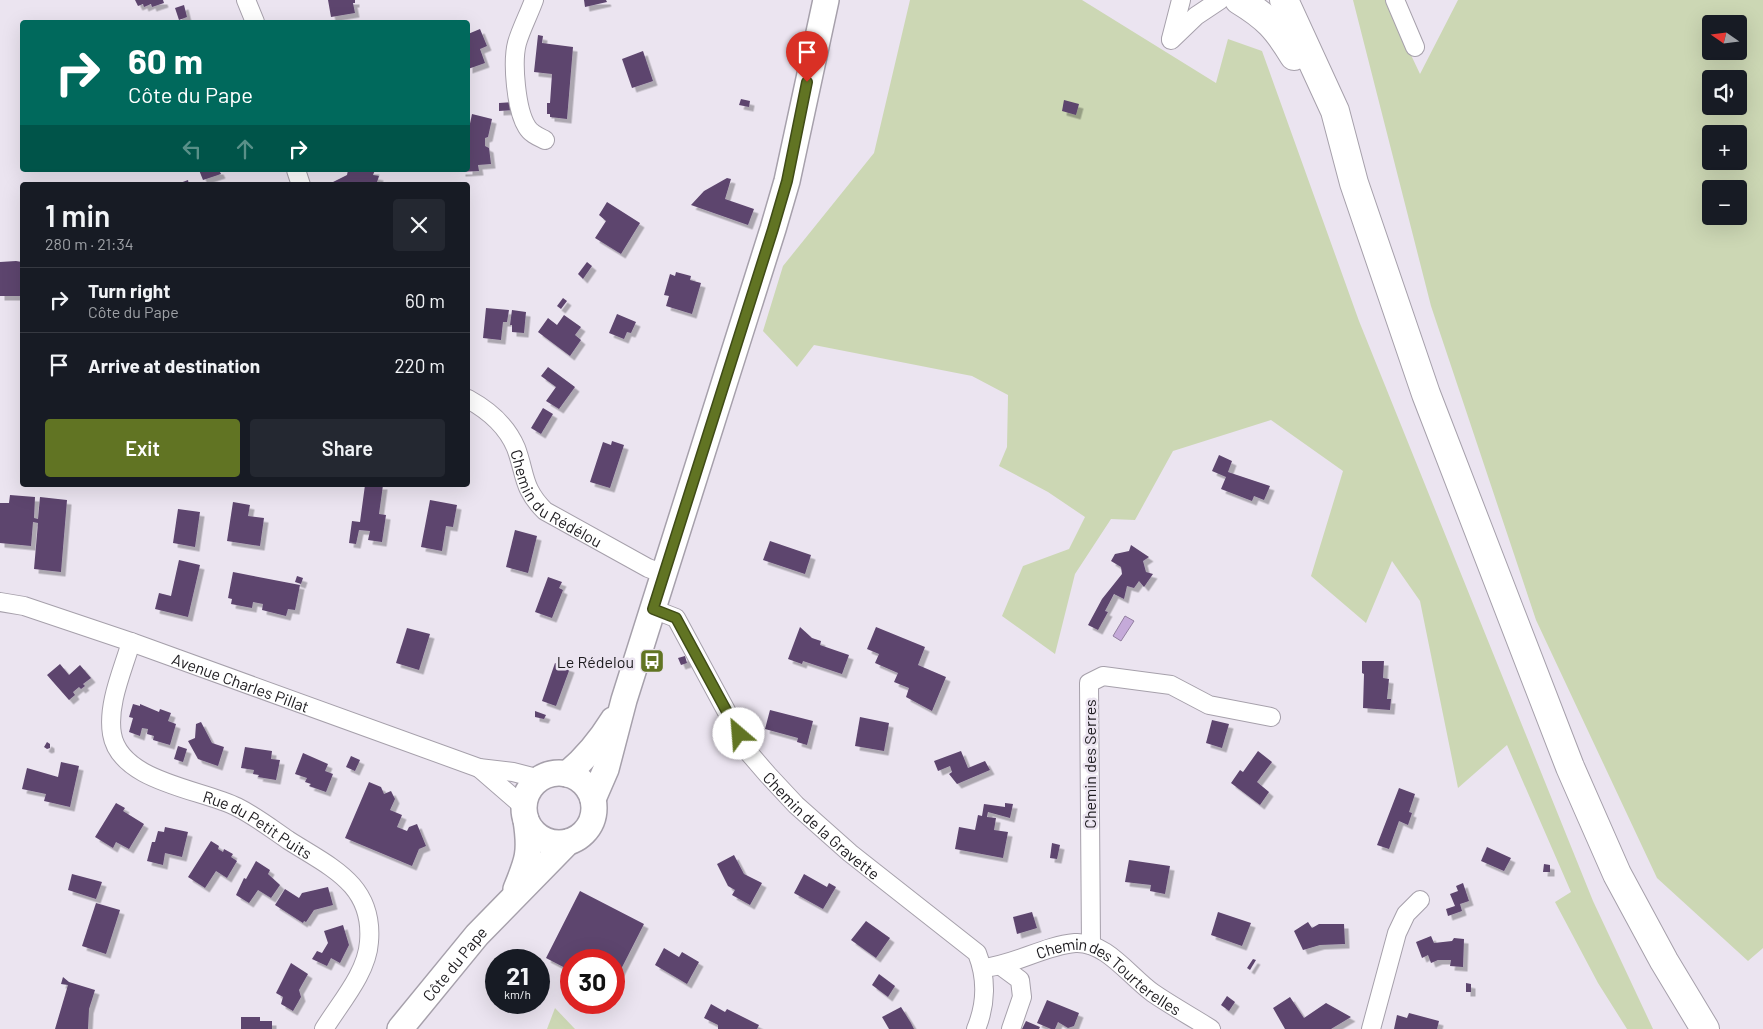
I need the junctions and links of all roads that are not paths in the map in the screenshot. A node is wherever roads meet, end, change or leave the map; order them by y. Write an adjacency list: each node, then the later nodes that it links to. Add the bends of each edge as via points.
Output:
1 (246, 0): 10 (street)
2 (534, 0): 13 (street, via 517,44 515,68 520,111 527,128)
3 (815, 0): 12 (main road)
4 (826, 0): 12 (main road)
5 (1182, 0): 6 (street, via 1171,40 1196,16)
6 (1220, 0)
7 (1239, 0): 14 (main road, via 1265,16 1283,36 1303,70 1326,122 1354,222 1380,293)
8 (1284, 0): 14 (main road, via 1335,111 1354,183)
9 (1396, 0): 11 (street)
10 (254, 20)
11 (1415, 47)
12 (807, 82): 16 (main road, via 787,181)
13 (545, 140)
14 (1426, 394): 39 (main road, via 1570,767 1613,865)
15 (470, 401): 16 (street, Chemin du Rédélou, via 506,429 516,448 526,486 545,511)
16 (664, 574): 18 (main road)
17 (0, 602): 19 (street, Avenue Charles Pillat, via 24,606)
18 (653, 609): 20 (main road); 32 (street, Chemin de la Gravette, via 676,618 749,753 796,805 850,853 978,953)
19 (131, 642): 22 (street, Avenue Charles Pillat); 33 (street, Rue du Petit Puits, via 112,711 112,735 124,760 139,771 237,807 346,877 364,905 369,923 369,944 363,966)
20 (624, 700): 23 (main road, via 602,737); 25 (main road, via 606,769)
21 (1271, 717): 30 (street, Chemin des Serres, via 1209,705 1171,685 1103,676 1089,683)
22 (479, 768): 24 (street, Avenue Charles Pillat); 26 (street, Avenue Charles Pillat)
23 (567, 774): 24 (main road); 25 (main road, via 583,783)
24 (540, 778): 26 (main road, via 529,791)
25 (593, 799): 27 (main road, via 592,821 586,830)
26 (525, 813): 27 (main road, via 530,829 546,841); 28 (main road, Côte du Pape, via 530,844 528,859)
27 (568, 842): 28 (main road, Côte du Pape)
28 (512, 900): 34 (main road, Côte du Pape, via 477,935)
29 (1420, 900): 38 (street, via 1406,914 1397,933)
30 (1091, 945): 31 (street, Chemin des Tourterelles, via 1061,945); 37 (street, Chemin des Tourterelles, via 1112,958 1152,993)
31 (1001, 966): 32 (street, Chemin des Tourterelles); 36 (street, via 1020,980 1022,997)
32 (983, 968): 35 (street, Chemin de la Gravette, via 984,1001)
33 (324, 1029)
34 (400, 1029)
35 (976, 1029)
36 (1011, 1029)
37 (1212, 1029)
38 (1371, 1029)
39 (1705, 1029)

